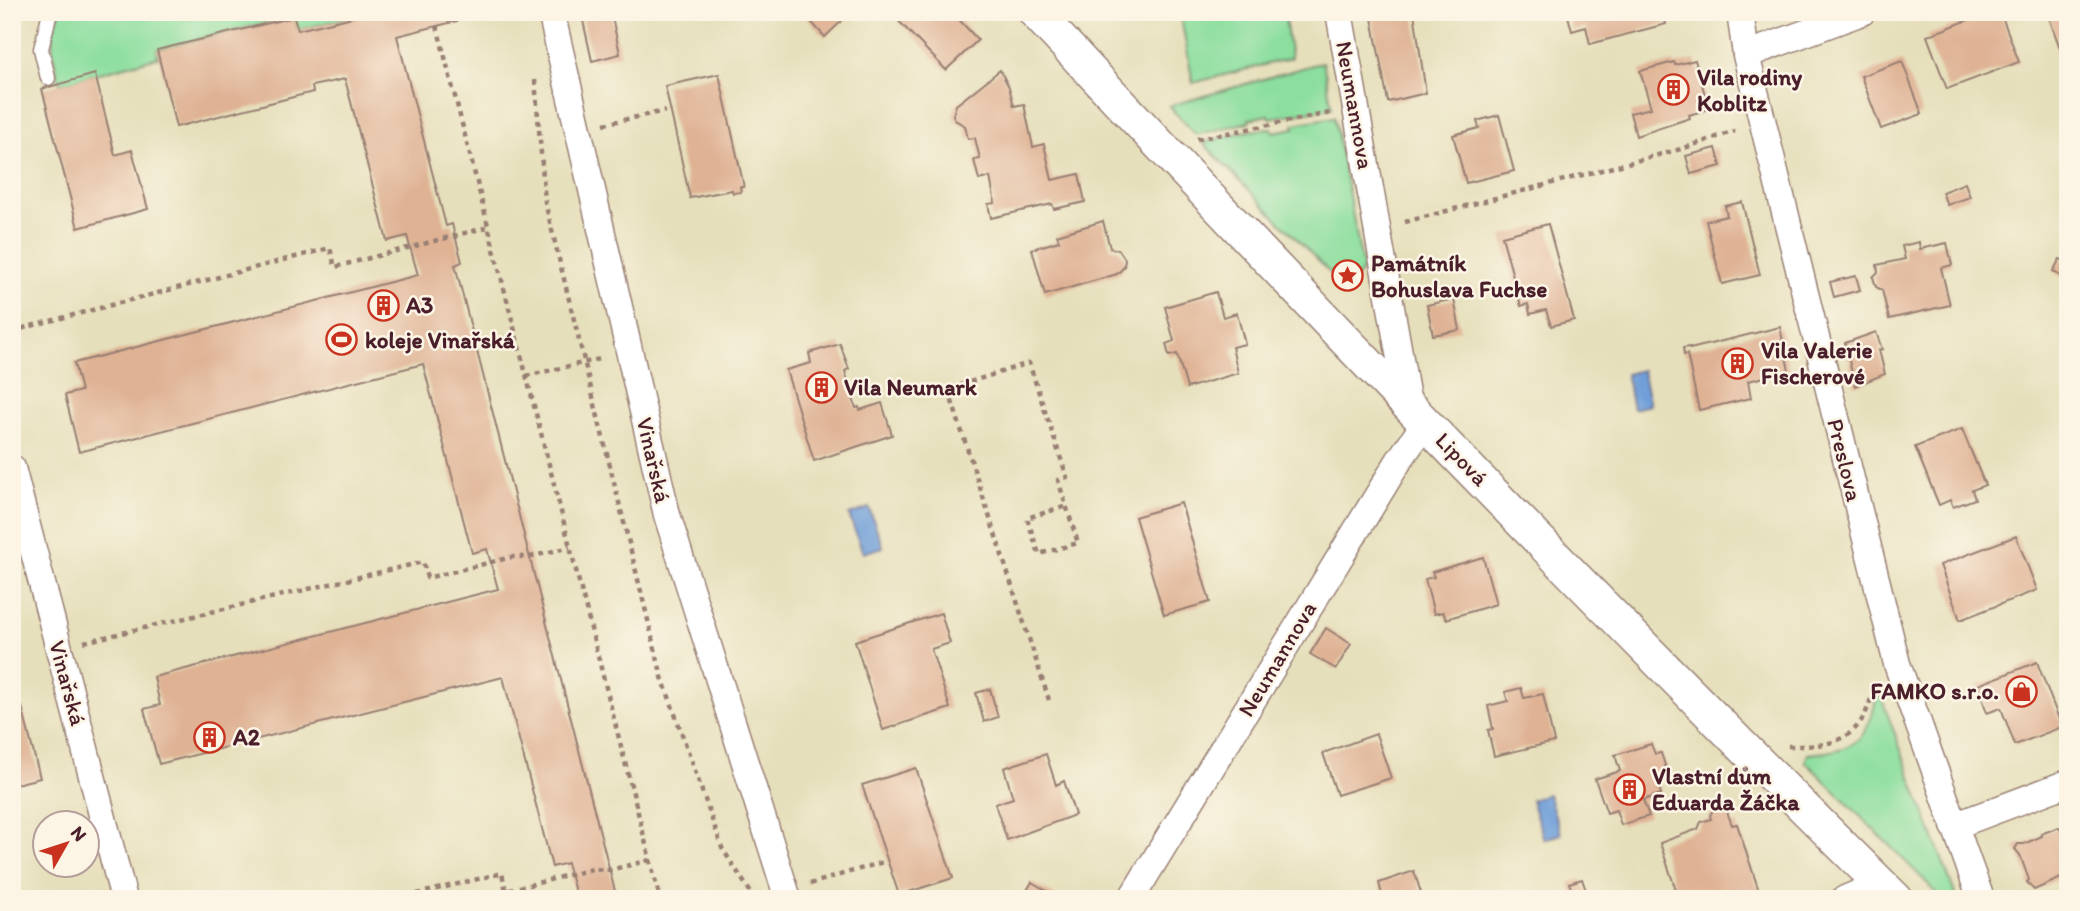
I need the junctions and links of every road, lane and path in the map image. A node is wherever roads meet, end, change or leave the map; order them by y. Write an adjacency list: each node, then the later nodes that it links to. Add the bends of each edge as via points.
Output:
1 (50, 12): 9 (lane, via 41,49)
2 (551, 12): 13 (street, Vinařská)
3 (1035, 12): 21 (street, Lipová)
4 (1339, 12): 21 (street, Neumannova)
5 (1740, 12): 8 (street, Preslova)
6 (1862, 12): 8 (street)
7 (437, 26): 17 (path)
8 (1746, 55): 30 (street, Preslova, via 1897,664)
9 (48, 78)
10 (534, 79): 19 (path, via 545,202)
11 (665, 111): 13 (path)
12 (1334, 112): 15 (path)
13 (578, 129): 34 (street, Vinařská, via 667,515)
14 (1743, 129): 16 (path)
15 (1190, 141)
16 (1405, 222)
17 (488, 227): 18 (path, via 335,267 330,248); 20 (path)
18 (12, 331)
19 (584, 363): 20 (path); 38 (path, via 662,677 722,848)
20 (526, 376): 24 (path)
21 (1417, 413): 33 (street, Lipová); 39 (street, Neumannova, via 1400,458)
22 (12, 468): 25 (street, Vinařská)
23 (1067, 506): 23 (path, via 1078,543 1039,554 1027,518); 26 (path, via 1058,480 1067,477 1029,363 948,389)
24 (570, 547): 25 (path, via 428,578 423,562); 31 (path)
25 (59, 648): 35 (street, Vinařská)
26 (1049, 700)
27 (1871, 702): 28 (path, via 1862,722 1832,744)
28 (1779, 746)
29 (2068, 783): 30 (street)
30 (1954, 826): 41 (street, Preslova)
31 (650, 860): 36 (path, via 506,891 502,873); 37 (path)
32 (883, 862): 34 (path)
33 (1888, 892): 40 (street)
34 (787, 895)
35 (124, 899)
36 (397, 899)
37 (660, 899)
38 (755, 899)
39 (1131, 899)
40 (1845, 899)
41 (1980, 899)

